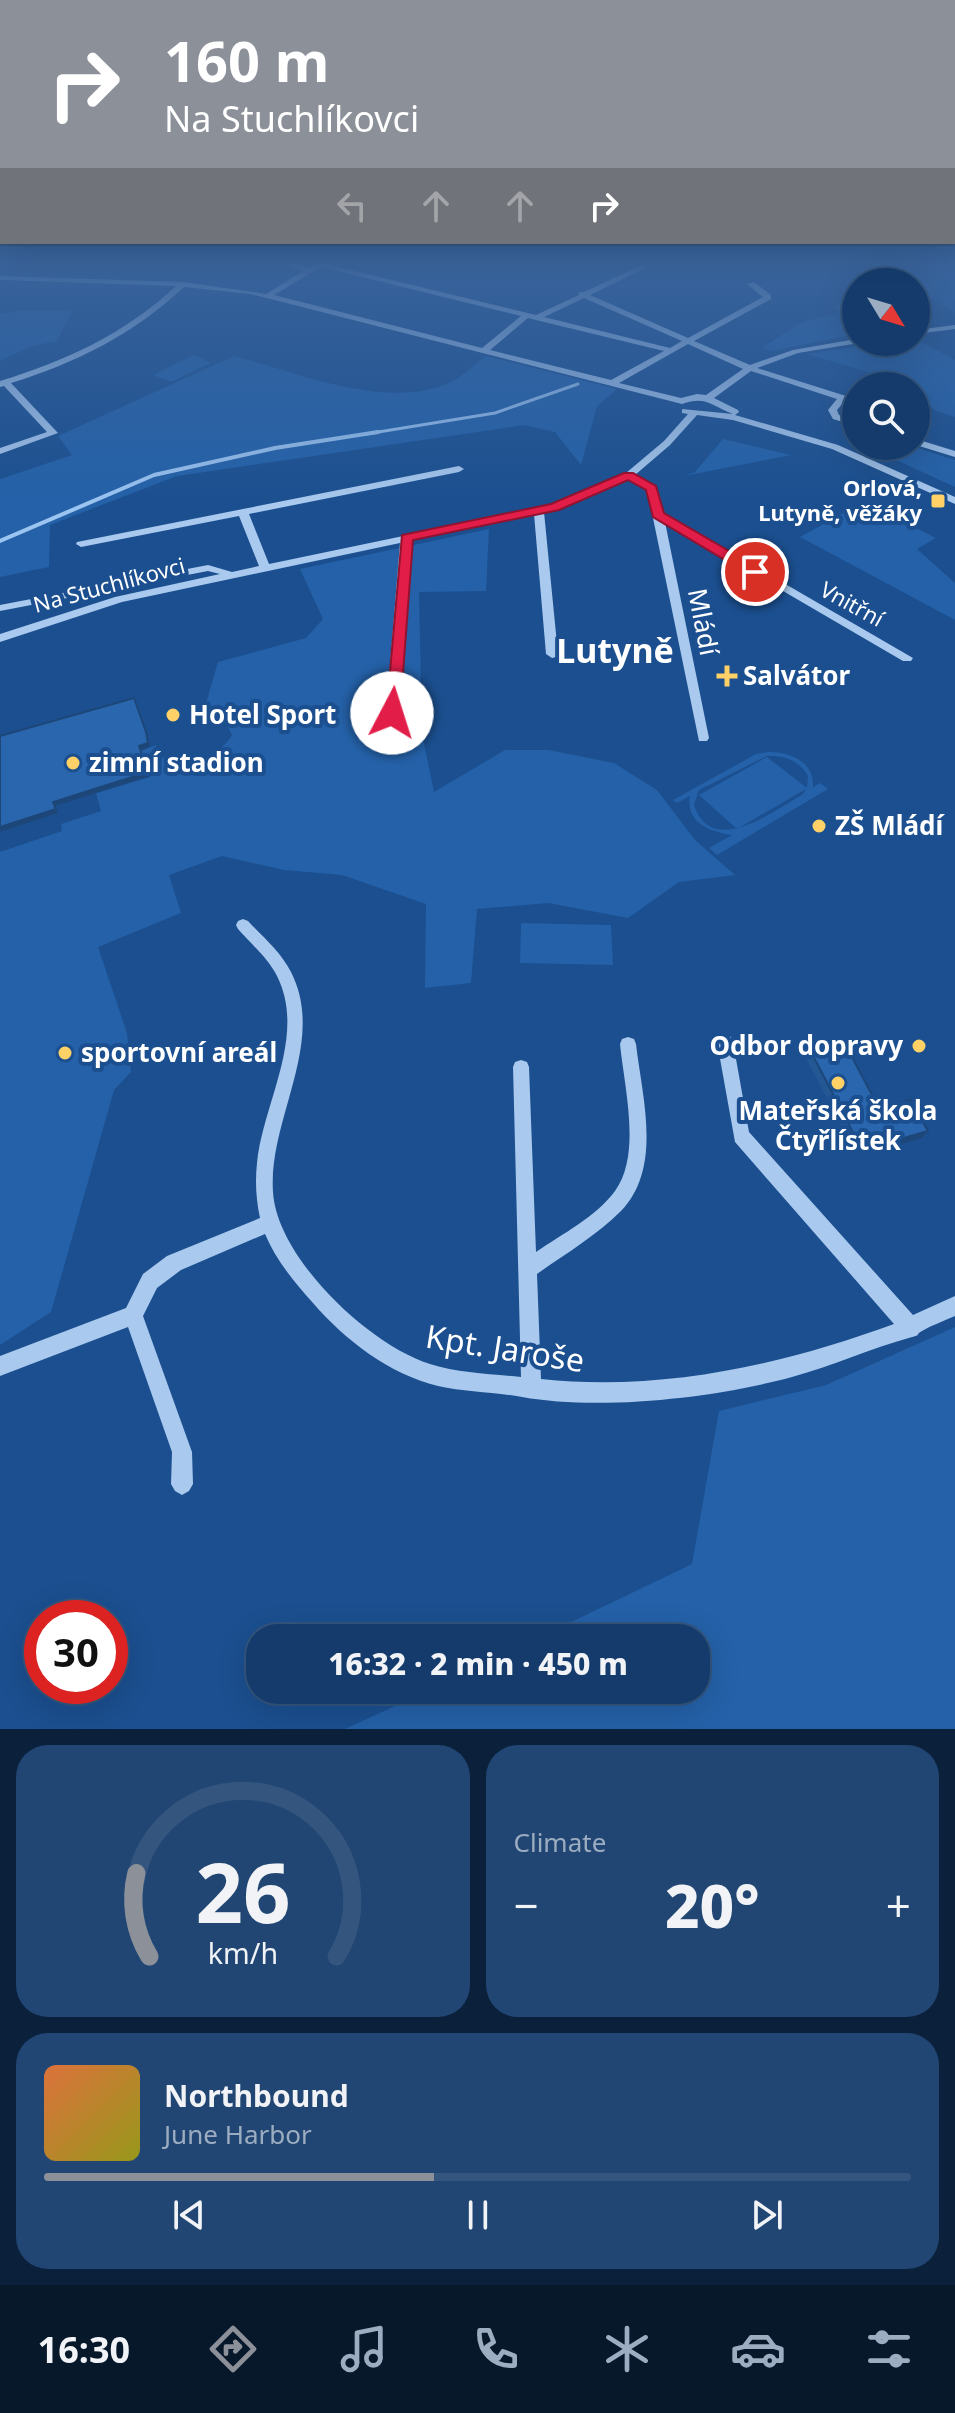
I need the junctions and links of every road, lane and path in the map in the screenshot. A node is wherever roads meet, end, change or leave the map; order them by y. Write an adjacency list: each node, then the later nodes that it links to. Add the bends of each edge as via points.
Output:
1 (106, 342): 12 (street)
2 (452, 342): 8 (street)
3 (496, 342): 8 (street)
4 (636, 342): 9 (street)
5 (686, 342): 9 (street)
6 (689, 342): 10 (street)
7 (842, 343): 10 (street, via 800,349)
8 (485, 350): 11 (street)
9 (669, 350): 11 (street)
10 (746, 367): 13 (street); 14 (street)
11 (612, 383): 16 (street)
12 (3, 384): 21 (street, via 53,433)
13 (709, 397): 16 (street); 17 (street)
14 (842, 398)
15 (842, 399): 19 (street, via 832,410)
16 (682, 401): 18 (street, via 683,410)
17 (718, 410): 18 (street); 25 (street, via 844,444); 26 (street, via 835,447)
18 (693, 414): 24 (street, Na Stuchlíkovci)
19 (842, 419)
20 (930, 446): 22 (street)
21 (0, 451)
22 (955, 454)
23 (459, 469): 28 (street, Na Stuchlíkovci)
24 (629, 475): 27 (street, Na Stuchlíkovci); 29 (street, via 652,488)
25 (955, 494)
26 (955, 501)
27 (539, 511): 30 (street, Na Stuchlíkovci); 36 (street)
28 (243, 512): 31 (street, Na Stuchlíkovci); 32 (street)
29 (658, 514): 37 (street, Vnitřní); 39 (street, Mládí)
30 (406, 538): 32 (street, Na Stuchlíkovci); 38 (street)
31 (81, 544)
32 (264, 566): 33 (street, Na Stuchlíkovci)
33 (229, 574): 34 (street, Na Stuchlíkovci, via 208,568); 35 (street, Na Stuchlíkovci, via 75,612)
34 (0, 608)
35 (0, 638)
36 (552, 654)
37 (907, 658)
38 (392, 713)
39 (703, 738)
40 (243, 925): 44 (street, Kpt. Jaroše, via 286,977 294,1001 295,1030 264,1165)
41 (725, 1042): 48 (street, via 741,1136)
42 (628, 1044): 45 (street, via 636,1144 632,1179 620,1199)
43 (521, 1067): 45 (street)
44 (269, 1223): 47 (street, via 174,1263 150,1281); 50 (street, Kpt. Jaroše, via 299,1273 345,1326 371,1346 425,1373)
45 (528, 1269): 50 (street)
46 (955, 1306): 48 (street, Kpt. Jaroše)
47 (133, 1315): 49 (street); 51 (street, via 182,1452)
48 (911, 1328): 50 (street, Kpt. Jaroše, via 870,1346 750,1379 597,1394)
49 (0, 1366)
50 (531, 1390)
51 (182, 1484)

